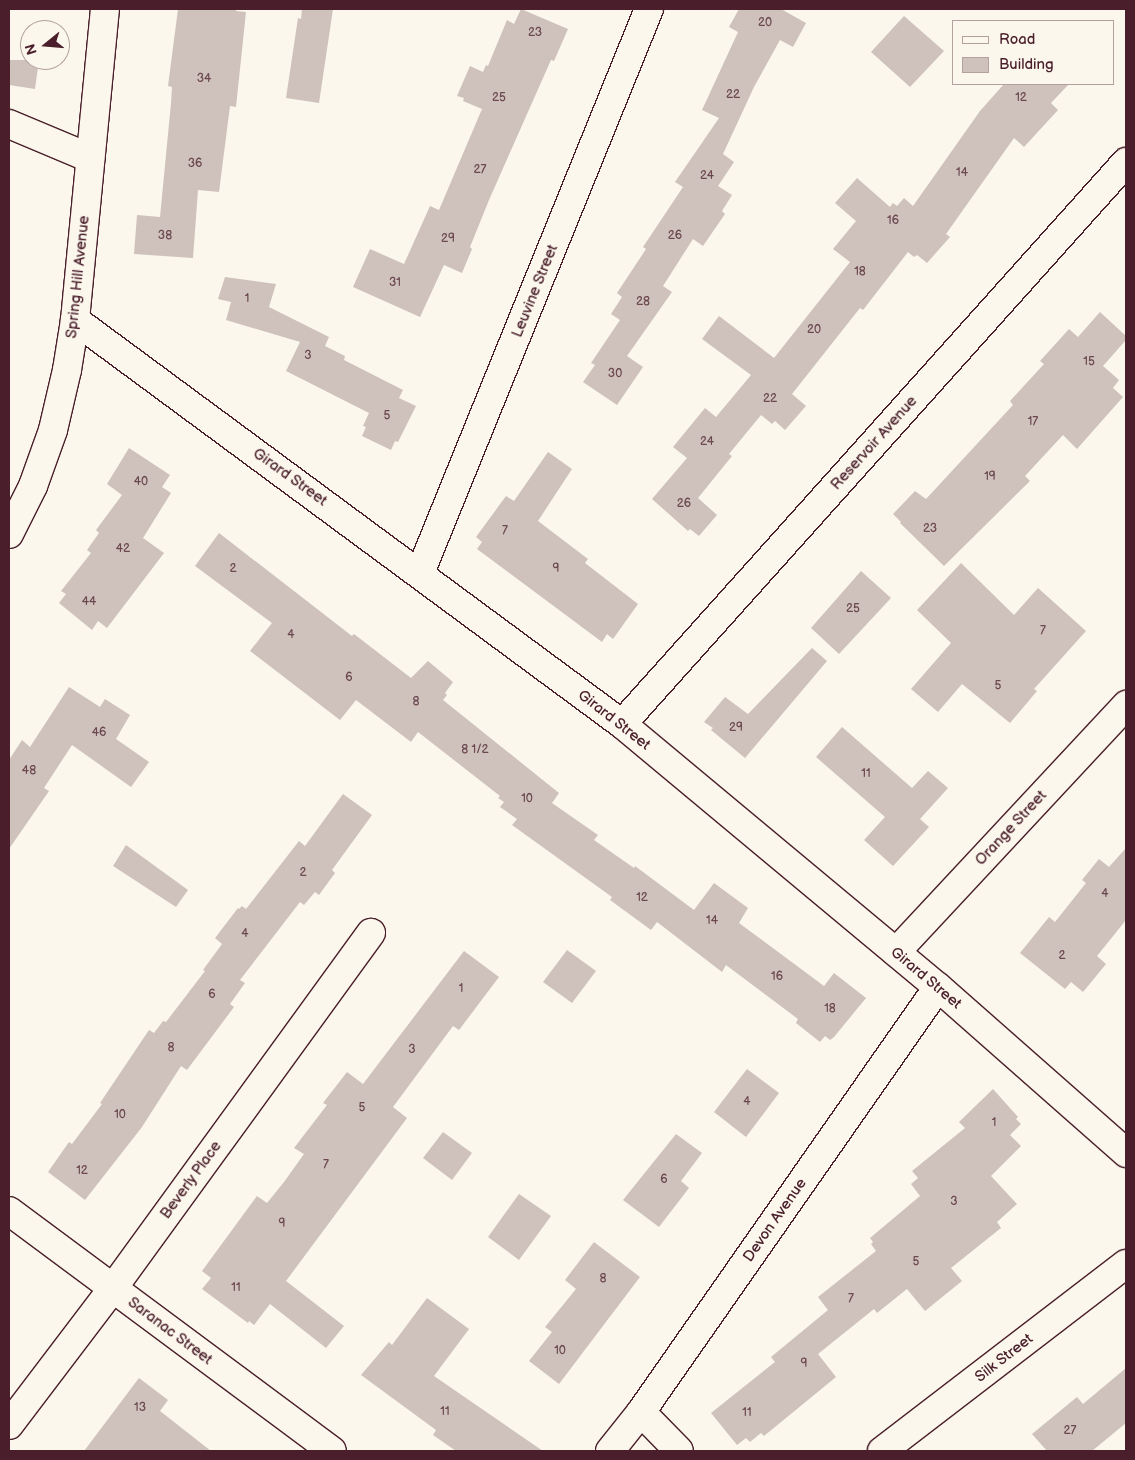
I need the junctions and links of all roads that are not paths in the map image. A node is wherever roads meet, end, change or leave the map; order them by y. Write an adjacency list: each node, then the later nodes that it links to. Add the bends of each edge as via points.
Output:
1 (105, 9): 4 (street, Spring Hill Avenue)
2 (649, 9): 8 (street, Leuvine Street)
3 (9, 124): 4 (street)
4 (90, 158): 6 (street, Spring Hill Avenue)
5 (1126, 162): 10 (street, Reservoir Avenue)
6 (75, 320): 7 (street, Spring Hill Avenue, via 53,430 33,486); 8 (street, Girard Street)
7 (9, 534)
8 (420, 573): 10 (street, Girard Street)
9 (1126, 704): 12 (street, Orange Street)
10 (622, 724): 12 (street, Girard Street)
11 (371, 933): 17 (street, Beverly Place)
12 (896, 952): 13 (street, Girard Street)
13 (938, 987): 14 (street, Girard Street); 18 (street, Devon Avenue)
14 (1126, 1153)
15 (9, 1210): 17 (street, Saranac Street)
16 (1126, 1264): 23 (street, Silk Street)
17 (113, 1288): 19 (street, Beverly Place); 20 (street, Saranac Street)
18 (641, 1412): 21 (street, Devon Avenue); 22 (street)
19 (9, 1425)
20 (332, 1451)
21 (610, 1451)
22 (679, 1451)
23 (882, 1451)

